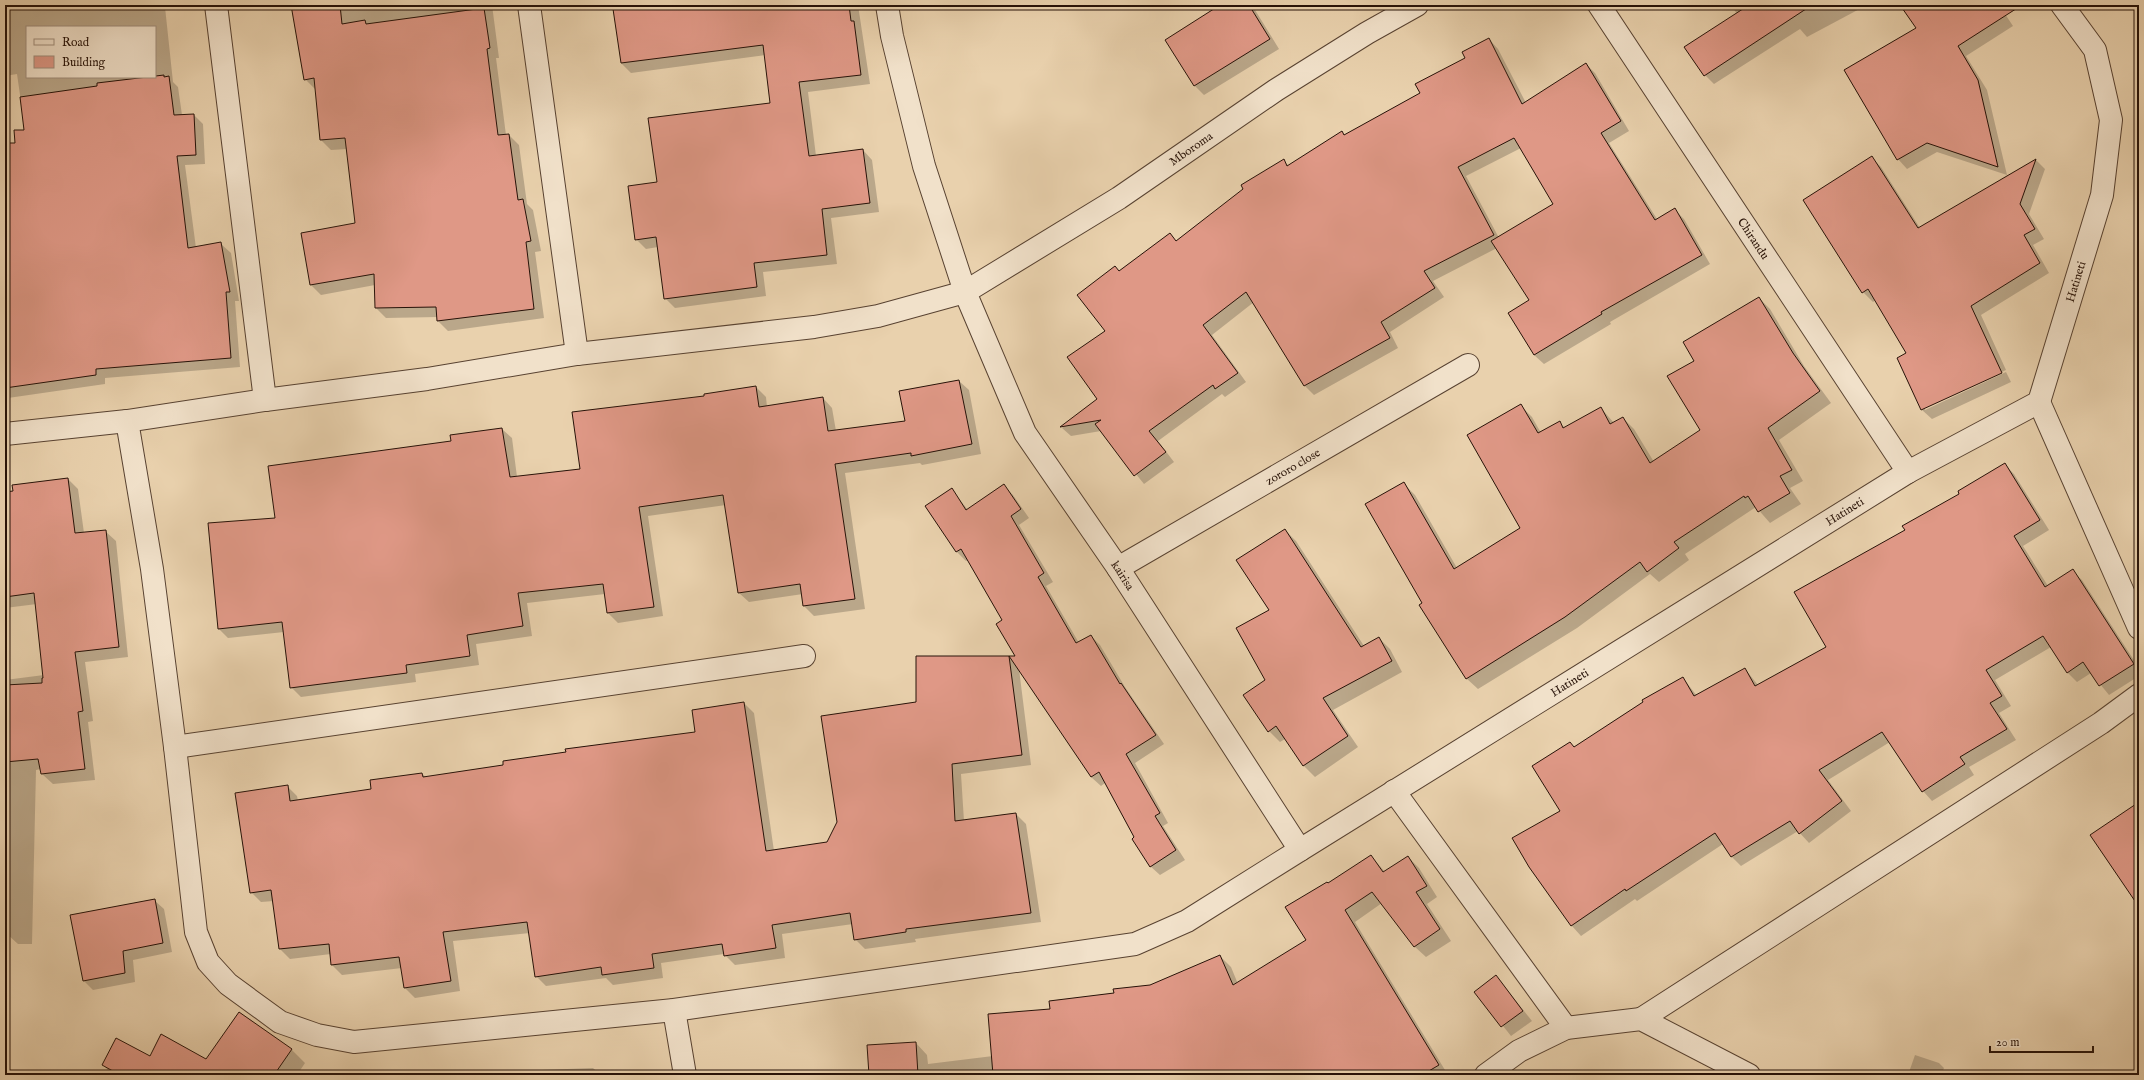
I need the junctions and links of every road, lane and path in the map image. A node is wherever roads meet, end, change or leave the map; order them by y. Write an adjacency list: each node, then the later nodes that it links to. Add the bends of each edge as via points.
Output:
1 (216, 5): 10 (street)
2 (529, 5): 8 (street)
3 (887, 5): 7 (street, kairisa, via 892,36 924,166)
4 (1417, 5): 7 (street, Mboroma, via 1276,90 1119,198)
5 (1599, 5): 14 (street, Chirandu)
6 (2062, 5): 11 (street, Hatineti, via 2095,50 2111,120 2102,195)
7 (965, 292): 8 (street, Mboroma, via 878,316 814,327); 15 (street, kairisa, via 1025,433)
8 (577, 354): 10 (street, Mboroma, via 427,379)
9 (1468, 364): 15 (street, zororo close)
10 (265, 400): 12 (street, Mboroma)
11 (2039, 402): 14 (street, Hatineti); 16 (street)
12 (128, 421): 13 (street, Mboroma); 19 (street, Hatineti, via 152,570)
13 (5, 434)
14 (1908, 472): 20 (street, Hatineti)
15 (1118, 568): 21 (street, kairisa)
16 (2139, 628)
17 (804, 656): 19 (street)
18 (2139, 695): 23 (street, via 2101,723)
19 (175, 747): 22 (street, Hatineti, via 196,932 208,962 228,984 280,1022 316,1035 354,1042)
20 (1394, 791): 21 (street, Hatineti); 24 (street)
21 (1300, 850): 22 (street, Hatineti, via 1187,921 1135,944)
22 (674, 1010): 25 (street)
23 (1641, 1019): 24 (street); 27 (street)
24 (1566, 1028): 26 (street, via 1520,1050)
25 (685, 1075)
26 (1486, 1075)
27 (1749, 1075)

